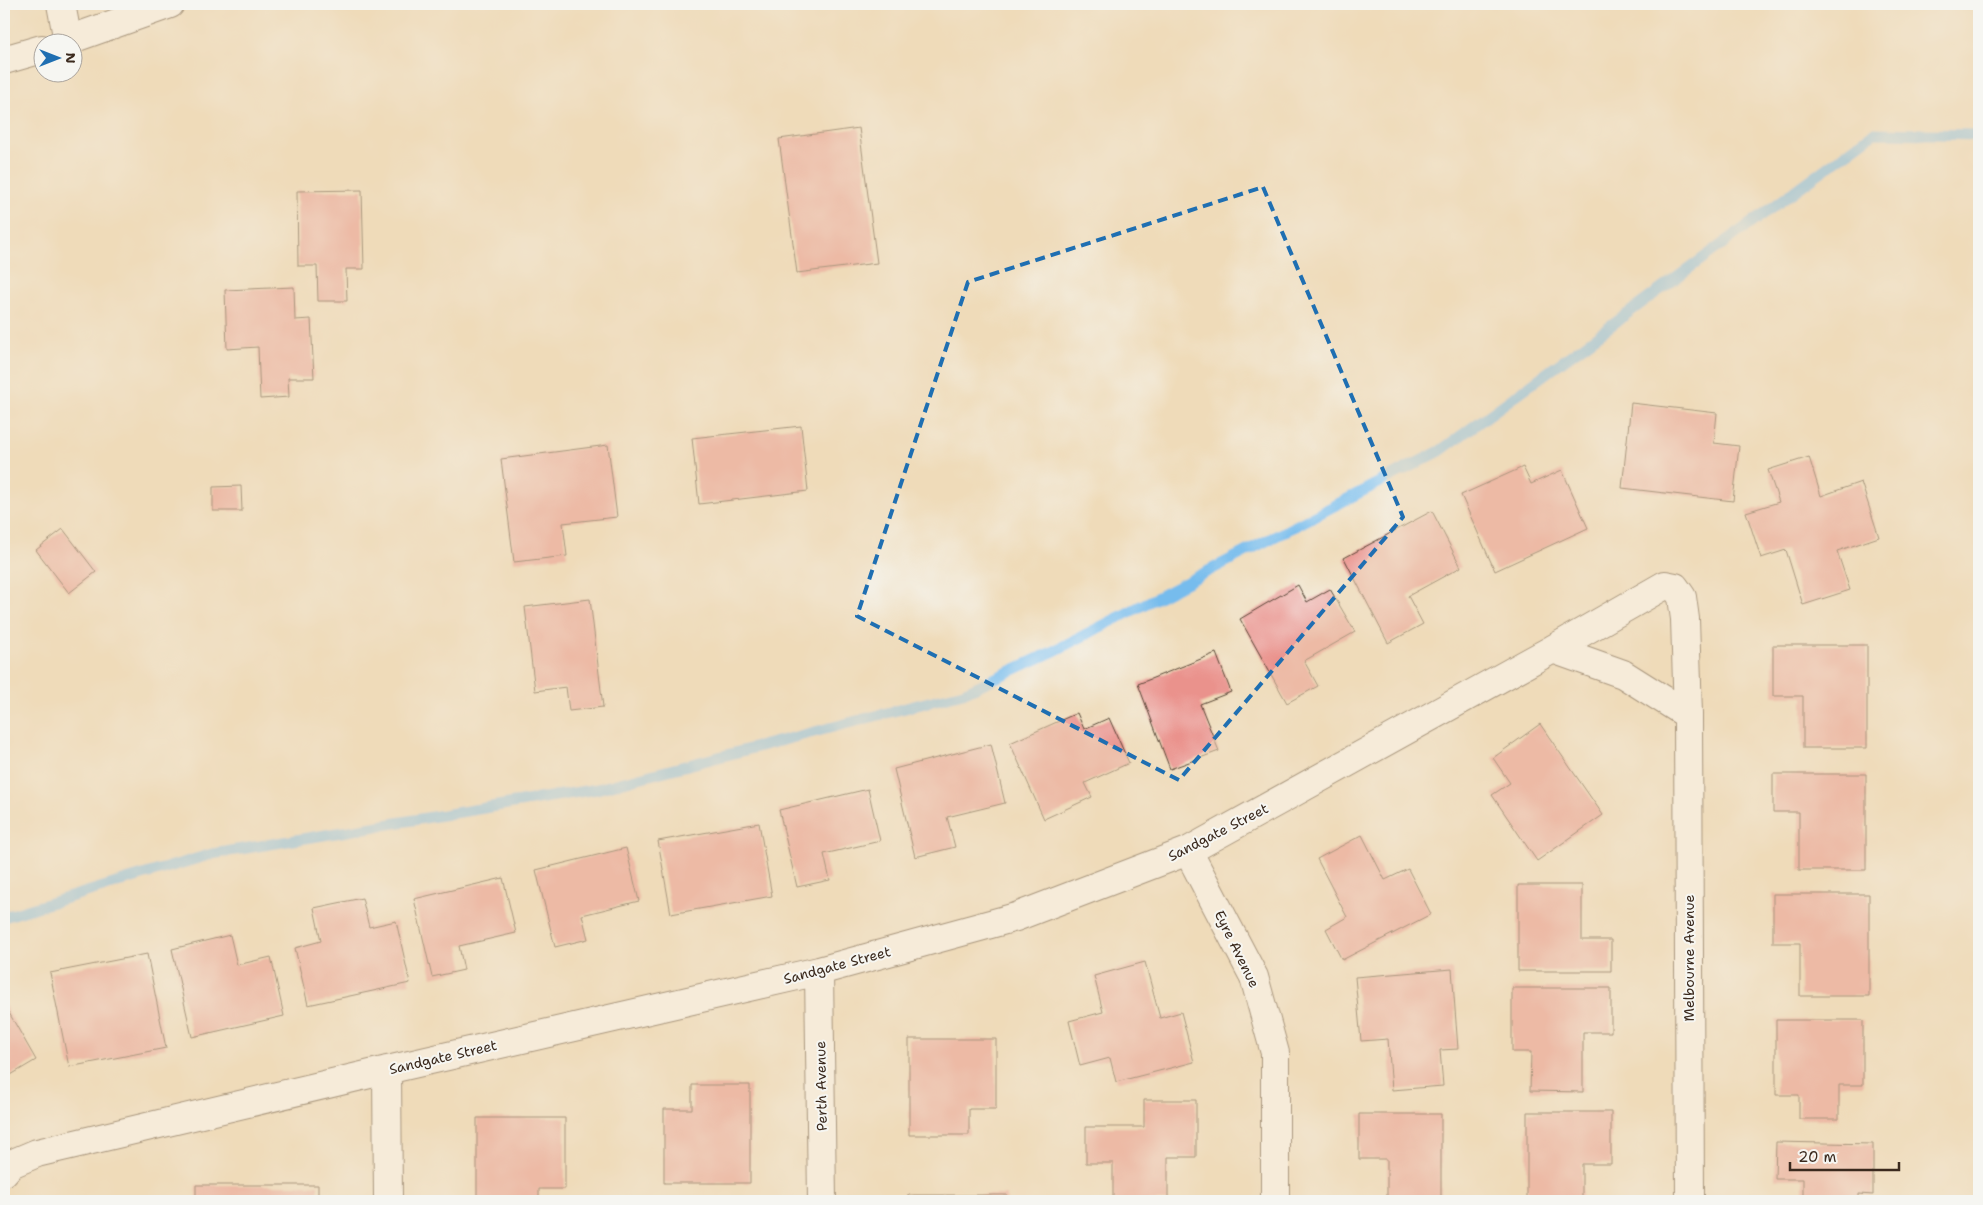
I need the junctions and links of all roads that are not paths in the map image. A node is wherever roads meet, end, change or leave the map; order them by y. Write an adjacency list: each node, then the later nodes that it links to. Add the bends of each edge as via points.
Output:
1 (61, 4): 3 (street)
2 (170, 4): 4 (street)
3 (65, 32)
4 (82, 36)
5 (32, 51): 6 (street)
6 (4, 60)
7 (1553, 648): 8 (street, via 1623,674); 8 (street, Melbourne Avenue, via 1665,586 1675,587 1682,597 1685,619); 9 (street, Sandgate Street)
8 (1688, 715): 16 (street, Melbourne Avenue)
9 (1188, 850): 10 (street, Sandgate Street, via 1016,917); 15 (street, Eyre Avenue, via 1254,977 1275,1052)
10 (819, 971): 11 (street, Sandgate Street); 14 (street, Perth Avenue)
11 (387, 1070): 12 (street, Sandgate Street, via 38,1154 12,1164); 13 (street)
12 (4, 1172)
13 (388, 1201)
14 (822, 1201)
15 (1275, 1201)
16 (1690, 1201)

